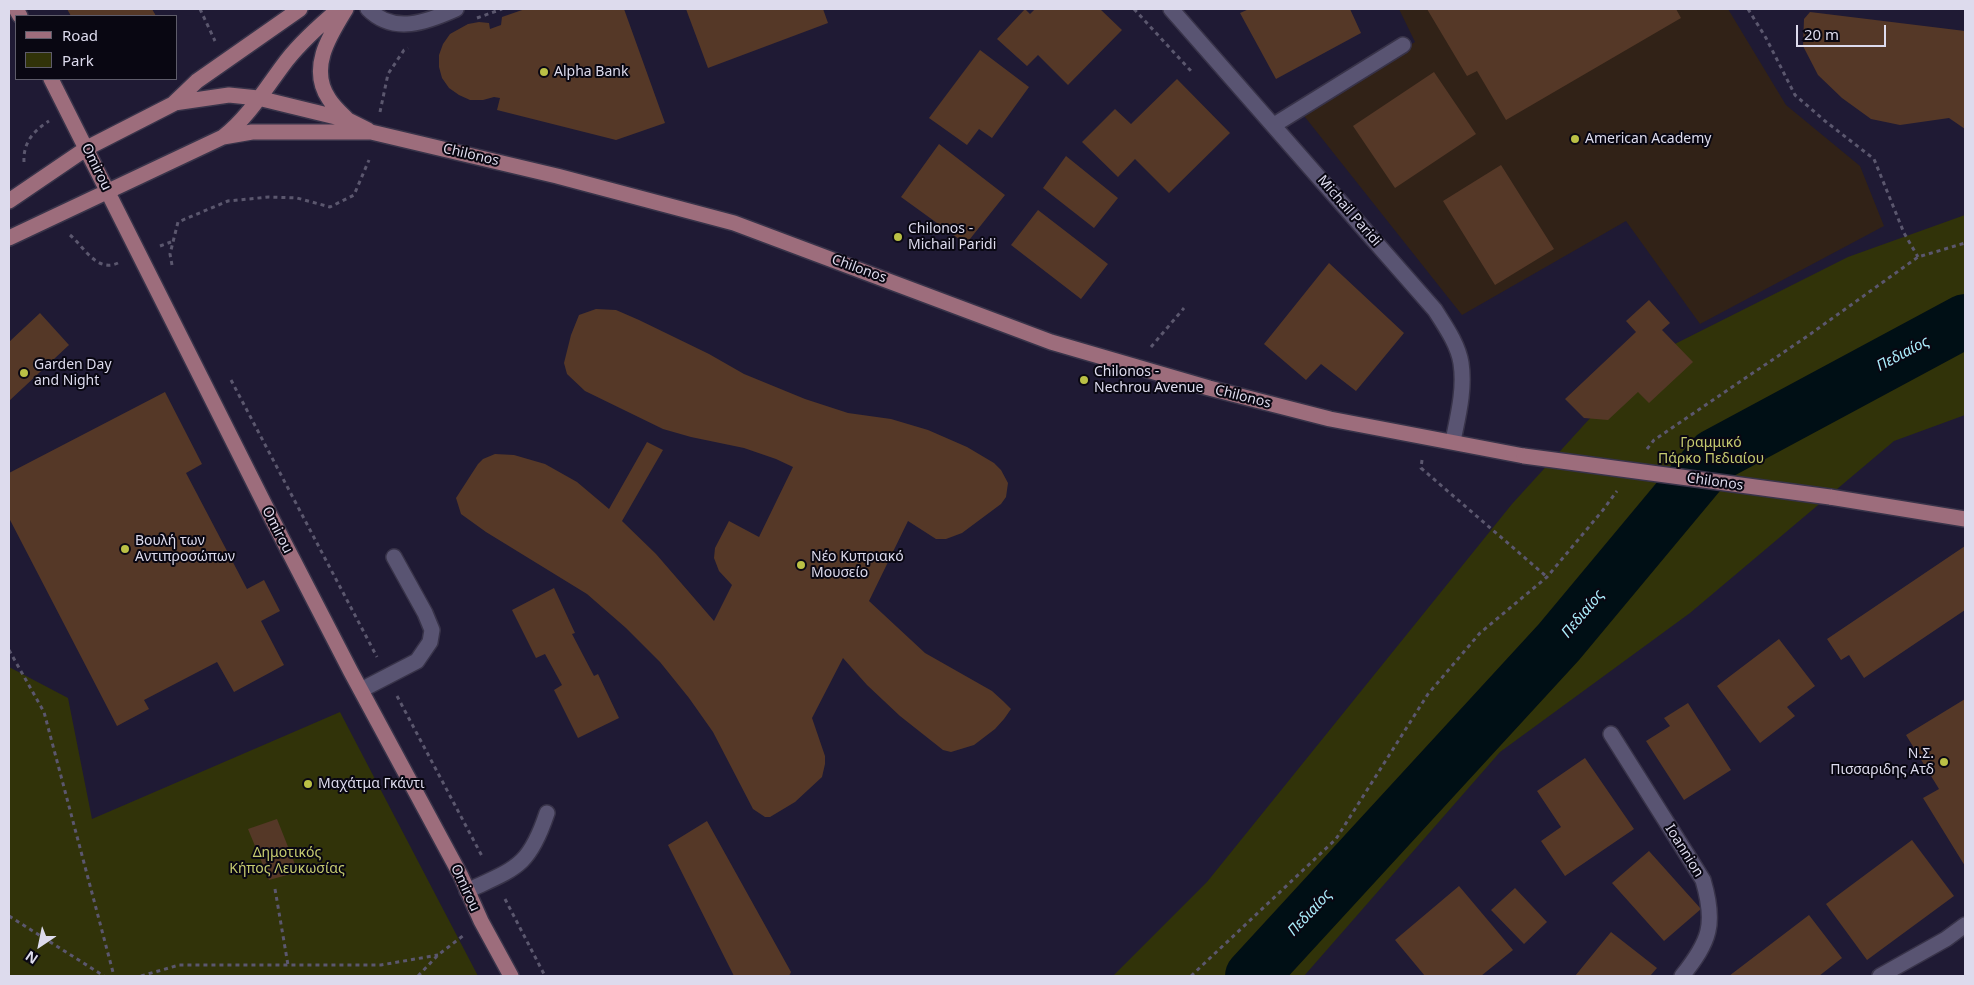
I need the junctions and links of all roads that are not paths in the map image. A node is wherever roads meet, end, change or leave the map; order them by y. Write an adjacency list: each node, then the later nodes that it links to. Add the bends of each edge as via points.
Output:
1 (300, 9): 10 (main road, via 197,81)
2 (338, 9): 9 (main road, via 288,58)
3 (346, 9): 11 (main road, via 326,43 320,73 328,98)
4 (368, 9): 5 (street, via 399,25 412,25)
5 (456, 9)
6 (1171, 9): 12 (street, Michail Paridi)
7 (1402, 45): 12 (street)
8 (52, 80): 15 (main road, Omirou)
9 (258, 98): 10 (main road, via 228,95); 11 (main road); 14 (main road)
10 (173, 104): 15 (main road)
11 (348, 120): 13 (main road)
12 (1274, 125): 19 (street, Michail Paridi, via 1446,326 1461,361 1461,394)
13 (371, 132): 14 (main road, via 252,132); 19 (main road, Chilonos, via 557,176 734,223 1051,342 1209,388 1330,418)
14 (223, 137): 16 (main road)
15 (87, 148): 16 (main road, Omirou); 17 (main road)
16 (108, 193): 18 (main road); 22 (main road, Omirou)
17 (9, 201)
18 (9, 238)
19 (1453, 441): 20 (main road, Chilonos, bridge, via 1524,456 1830,497)
20 (1965, 519)
21 (394, 557): 22 (street, via 425,613 432,630 430,642 417,661)
22 (362, 690): 25 (main road, Omirou)
23 (1611, 734): 28 (street, Ioannion, via 1703,880 1709,902 1707,938)
24 (547, 813): 25 (street, via 539,837 527,857 510,872)
25 (467, 891): 27 (main road, Omirou)
26 (1965, 925): 29 (street)
27 (511, 976)
28 (1682, 976)
29 (1880, 976)

